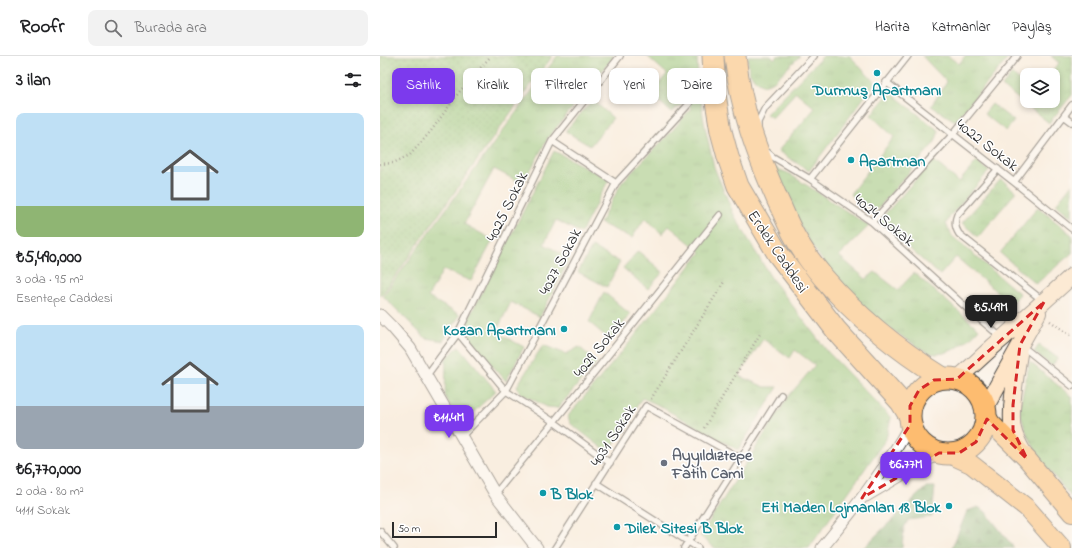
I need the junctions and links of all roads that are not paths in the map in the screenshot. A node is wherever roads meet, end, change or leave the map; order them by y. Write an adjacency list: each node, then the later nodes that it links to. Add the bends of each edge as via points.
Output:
1 (620, 56): 14 (lane, 4025 Sokak)
2 (713, 56): 35 (highway, Erdek Caddesi, via 715,95 721,130 738,186 778,254 836,330 901,402)
3 (735, 56): 30 (highway, Erdek Caddesi, via 748,126 763,167 795,236 822,276 849,305 883,336)
4 (814, 56): 12 (lane, via 765,108 758,122)
5 (908, 56): 7 (lane)
6 (1018, 56): 13 (lane)
7 (886, 82): 13 (lane, 4022 Sokak); 17 (lane)
8 (689, 104): 19 (lane, 4027 Sokak)
9 (1072, 105): 10 (lane)
10 (1064, 116): 11 (lane); 18 (lane)
11 (1072, 122)
12 (758, 132)
13 (953, 134): 16 (lane, 4022 Sokak); 21 (lane)
14 (552, 141): 19 (lane); 26 (lane, 4025 Sokak)
15 (762, 143): 17 (lane, 4024 Sokak, via 773,157)
16 (998, 169): 18 (lane, 4022 Sokak); 24 (lane, via 958,215 955,220 956,230)
17 (810, 179): 21 (lane, 4024 Sokak)
18 (1014, 182): 22 (lane, 4022 Sokak)
19 (616, 183): 32 (lane, 4027 Sokak)
20 (720, 215): 36 (lane, 4029 Sokak)
21 (872, 222): 27 (lane, 4024 Sokak)
22 (1072, 229)
23 (1072, 276): 24 (street)
24 (1041, 307): 27 (street); 28 (street)
25 (380, 316): 29 (street, via 410,348)
26 (458, 333): 29 (lane, 4025 Sokak); 32 (lane)
27 (1003, 338): 30 (street, via 969,369)
28 (1020, 345): 31 (lane); 34 (street); 40 (street, via 1012,424 1015,438)
29 (427, 375): 37 (street)
30 (950, 378): 34 (highway, via 965,382 978,392); 35 (highway, via 934,380 919,390 910,406)
31 (1072, 386)
32 (506, 391): 36 (lane); 37 (lane, 4027 Sokak)
33 (780, 395): 39 (lane)
34 (986, 411): 38 (highway, via 985,425 976,442 959,453); 40 (main road, via 991,423)
35 (910, 420): 38 (highway, via 914,435 920,443 929,450); 44 (street, via 896,450)
36 (554, 422): 41 (lane); 43 (lane, 4029 Sokak)
37 (461, 437): 43 (street)
38 (944, 454): 44 (street); 54 (main road, via 971,464 1027,508)
39 (740, 458): 41 (lane, 4031 Sokak, via 646,406); 47 (lane)
40 (1027, 459): 45 (main road)
41 (610, 463): 42 (lane, 4031 Sokak)
42 (596, 484): 47 (lane); 50 (lane, 4031 Sokak)
43 (495, 494): 49 (street)
44 (862, 498): 53 (street)
45 (1072, 513)
46 (380, 531): 48 (lane)
47 (688, 542): 51 (lane); 52 (lane)
48 (394, 548)
49 (537, 548)
50 (555, 548)
51 (684, 548)
52 (698, 548)
53 (822, 548)
54 (1062, 548)

